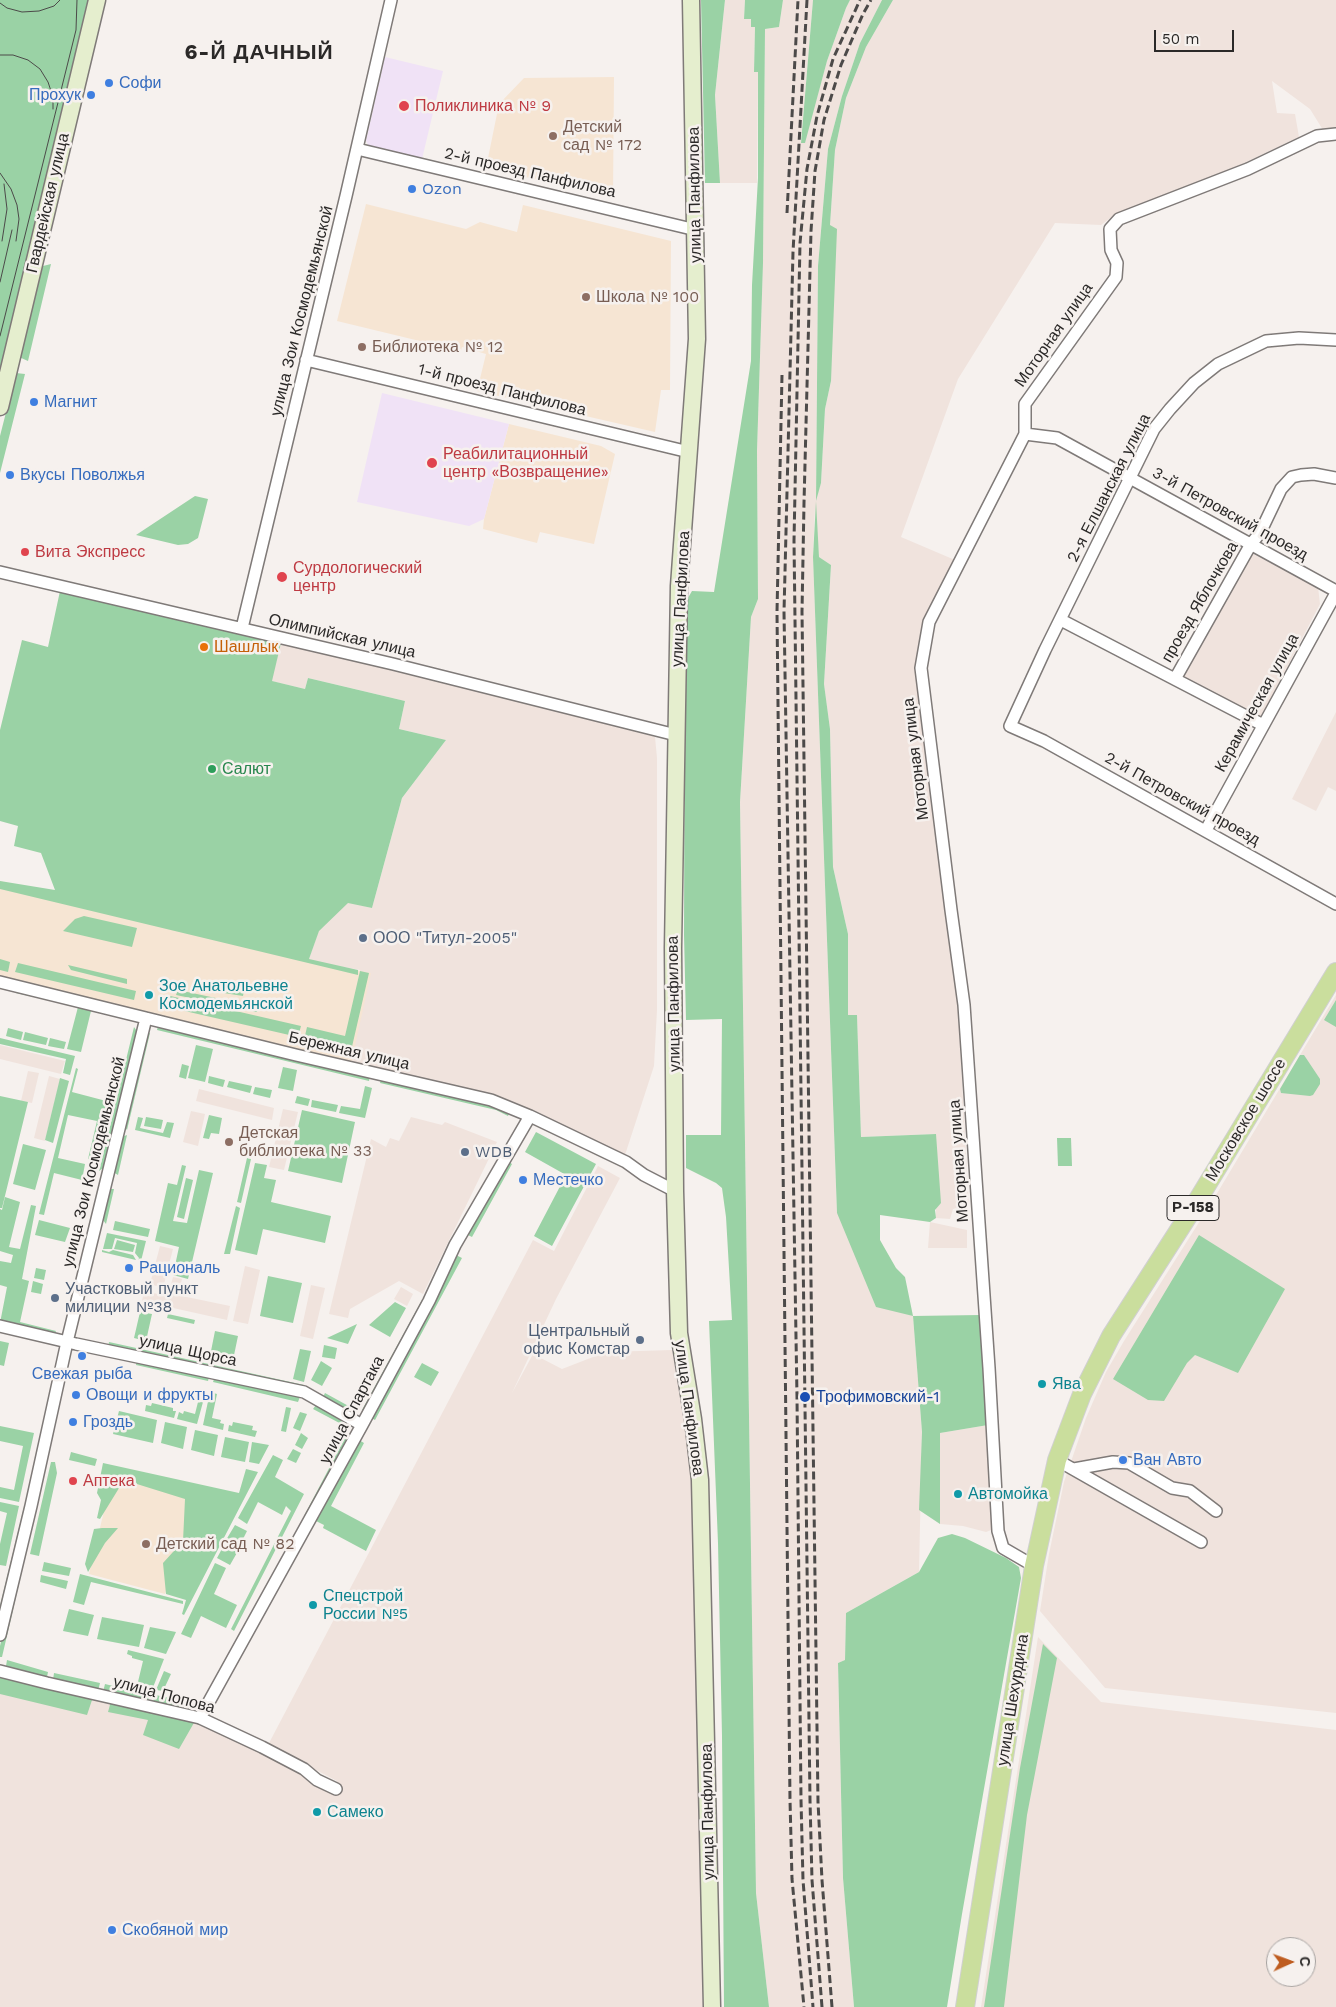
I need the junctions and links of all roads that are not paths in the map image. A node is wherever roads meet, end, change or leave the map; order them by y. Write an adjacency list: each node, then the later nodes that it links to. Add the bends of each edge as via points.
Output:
1 (97, 0): 9 (main road, Гвардейская улица)
2 (392, 0): 5 (street, улица Зои Космодемьянской)
3 (691, 0): 6 (main road, улица Панфилова)
4 (1336, 134): 10 (street, Моторная улица, via 1318,136 1248,168 1119,219 1110,229 1110,250 1117,263 1116,276 1025,404)
5 (357, 149): 6 (street, 2-й проезд Панфилова); 8 (street, улица Зои Космодемьянской)
6 (696, 230): 11 (main road, улица Панфилова, via 697,339)
7 (1336, 340): 12 (street, 2-я Елшанская улица, via 1299,338 1266,341 1218,364 1194,383 1154,429)
8 (306, 360): 11 (street, 1-й проезд Панфилова); 18 (street, улица Зои Космодемьянской)
9 (0, 407)
10 (1025, 434): 12 (street, 3-й Петровский проезд, via 1057,438); 38 (street, Моторная улица, via 929,622 921,668 964,1005 998,1530 1003,1548)
11 (689, 452): 22 (main road, улица Панфилова, via 679,586)
12 (1131, 478): 14 (street, 3-й Петровский проезд); 17 (street, 2-я Елшанская улица)
13 (1336, 478): 14 (street, проезд Яблочкова, via 1314,474 1292,477 1281,489)
14 (1252, 544): 16 (street, 3-й Петровский проезд); 19 (street, проезд Яблочкова)
15 (0, 572): 18 (street, Олимпийская улица)
16 (1336, 592): 20 (street, Керамическая улица)
17 (1061, 620): 19 (street); 21 (street, 2-я Елшанская улица)
18 (242, 628): 22 (street, Олимпийская улица)
19 (1175, 679): 20 (street)
20 (1263, 725): 23 (street, Керамическая улица)
21 (1010, 726): 23 (street, 2-й Петровский проезд, via 1044,741)
22 (676, 736): 29 (main road, улица Панфилова, via 673,948)
23 (1206, 830): 24 (street, 2-й Петровский проезд)
24 (1336, 904)
25 (1336, 972): 32 (main road, Московское шоссе / Р-158, via 1111,1336)
26 (0, 982): 27 (street, Бережная улица)
27 (146, 1018): 28 (street, Бережная улица, via 492,1100); 31 (street, улица Зои Космодемьянской)
28 (530, 1116): 29 (street, Бережная улица, via 626,1162); 33 (street, улица Спартака, via 455,1245 429,1301)
29 (675, 1191): 43 (main road, улица Панфилова, via 679,1333 700,1480)
30 (0, 1326): 31 (street, улица Щорса)
31 (67, 1342): 33 (street, улица Щорса, via 304,1392); 39 (street, улица Зои Космодемьянской)
32 (1081, 1399): 34 (main road, улица Шехурдина)
33 (362, 1425): 41 (street, улица Спартака)
34 (1057, 1460): 35 (street); 38 (main road, улица Шехурдина)
35 (1074, 1469): 36 (street, via 1113,1462 1129,1463 1172,1488 1190,1491); 37 (street)
36 (1216, 1511)
37 (1201, 1542)
38 (1034, 1566): 44 (main road, улица Шехурдина)
39 (0, 1635)
40 (0, 1670): 41 (street, улица Попова)
41 (200, 1718): 42 (street, улица Попова, via 262,1747)
42 (336, 1789)
43 (712, 2007)
44 (965, 2007)

